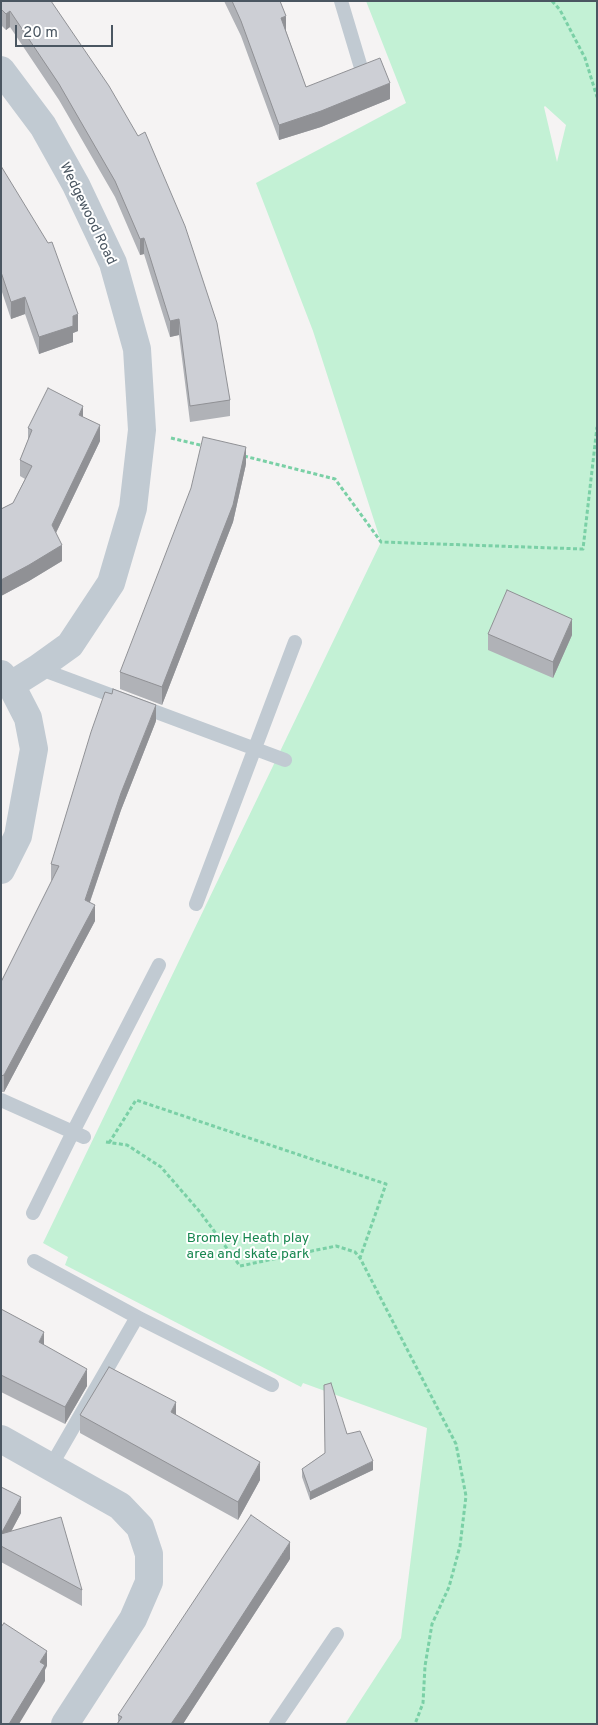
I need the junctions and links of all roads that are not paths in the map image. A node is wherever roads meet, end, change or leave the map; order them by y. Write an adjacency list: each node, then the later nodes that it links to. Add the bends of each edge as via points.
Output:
1 (341, 1): 3 (lane)
2 (1, 70): 5 (street, Wedgewood Road, via 42,126 76,185 113,263 137,349 142,430 133,508 111,582 70,645)
3 (362, 71)
4 (295, 642): 7 (lane)
5 (38, 668): 6 (street, Wedgewood Road); 7 (lane)
6 (6, 679): 9 (street, via 28,718 34,750 18,836)
7 (255, 749): 8 (lane); 10 (lane)
8 (285, 760)
9 (1, 870)
10 (196, 904)
11 (159, 965): 13 (lane)
12 (1, 1100): 13 (lane)
13 (78, 1134): 14 (lane)
14 (33, 1213)
15 (34, 1261): 16 (lane)
16 (137, 1317): 17 (lane); 19 (lane)
17 (272, 1385)
18 (1, 1439): 19 (street)
19 (51, 1466): 21 (street, via 120,1506 140,1527 149,1554 149,1582 133,1620)
20 (337, 1634): 22 (lane)
21 (70, 1722)
22 (276, 1724)

